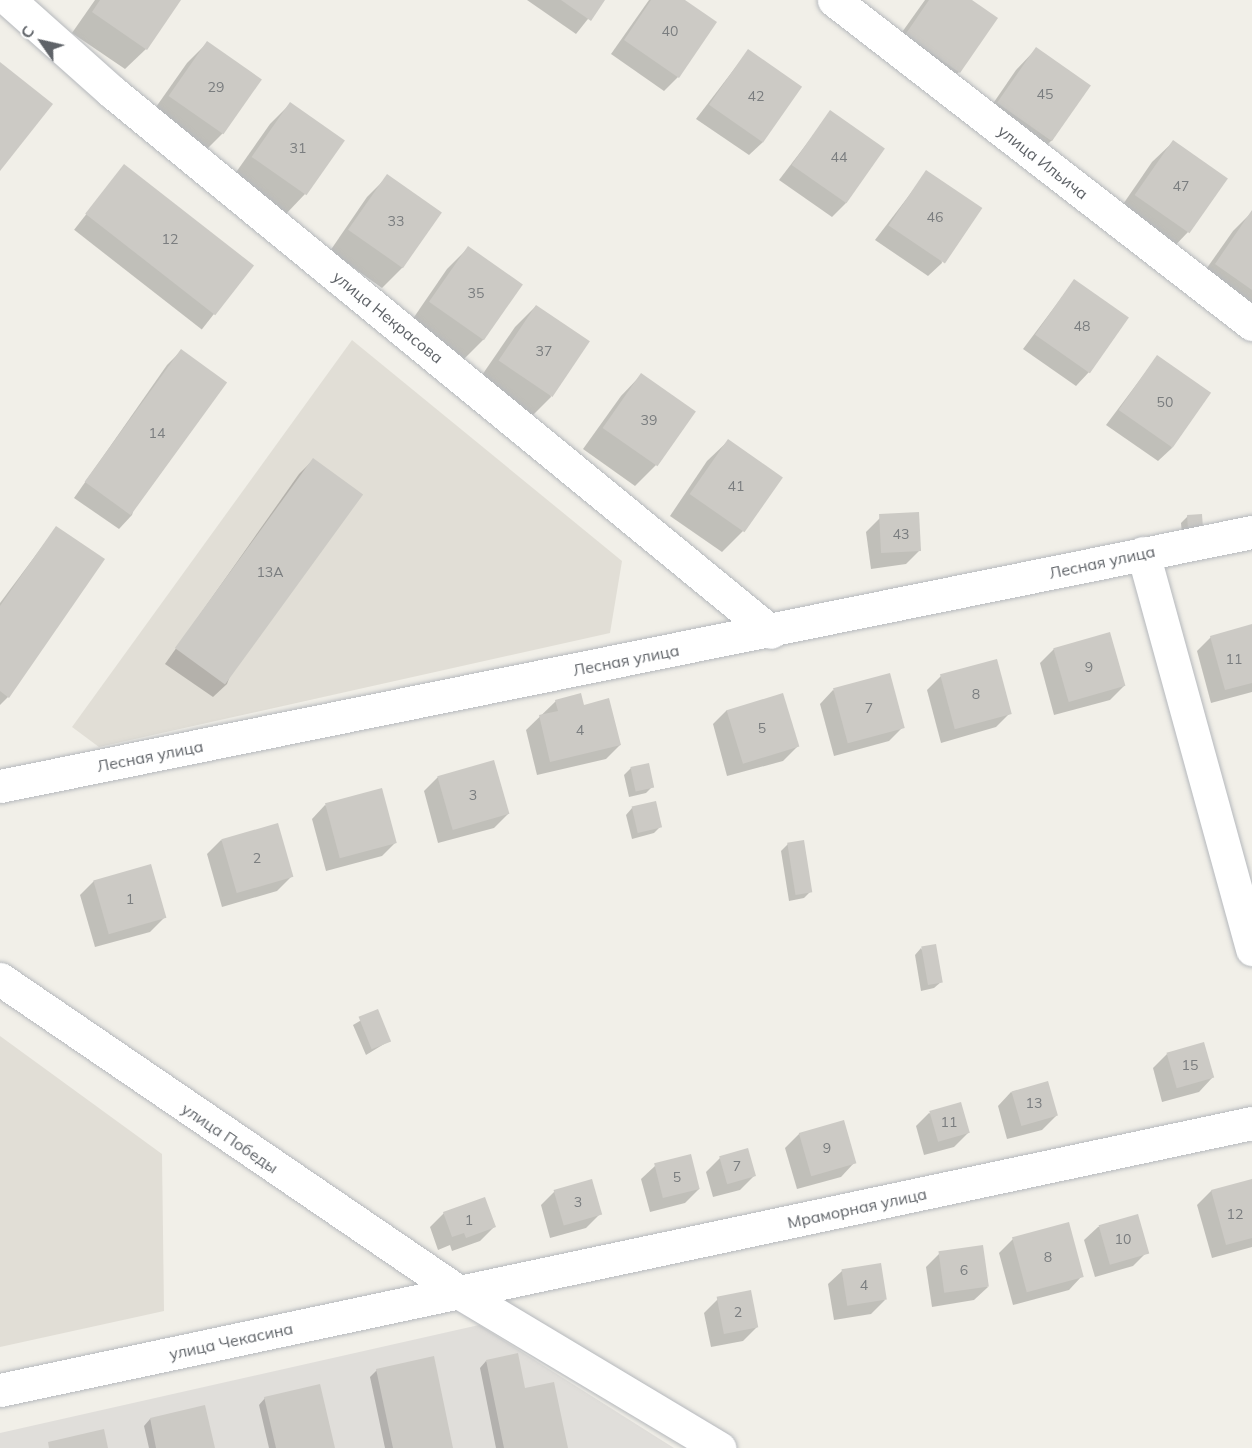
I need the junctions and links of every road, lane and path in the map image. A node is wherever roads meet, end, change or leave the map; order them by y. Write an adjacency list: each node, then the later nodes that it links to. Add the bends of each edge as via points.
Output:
1 (834, 0): 3 (street, улица Ильича)
2 (20, 3): 6 (street, улица Некрасова, via 111,91)
3 (1252, 324)
4 (1252, 532): 5 (street, Лесная улица)
5 (1143, 553): 6 (street, Лесная улица); 8 (street)
6 (771, 632): 7 (street, Лесная улица)
7 (0, 786)
8 (1252, 949)
9 (0, 979): 11 (street, улица Победы)
10 (1252, 1123): 11 (street, Мраморная улица)
11 (462, 1293): 12 (street, улица Чекасина); 13 (street, улица Победы)
12 (0, 1390)
13 (719, 1448)

